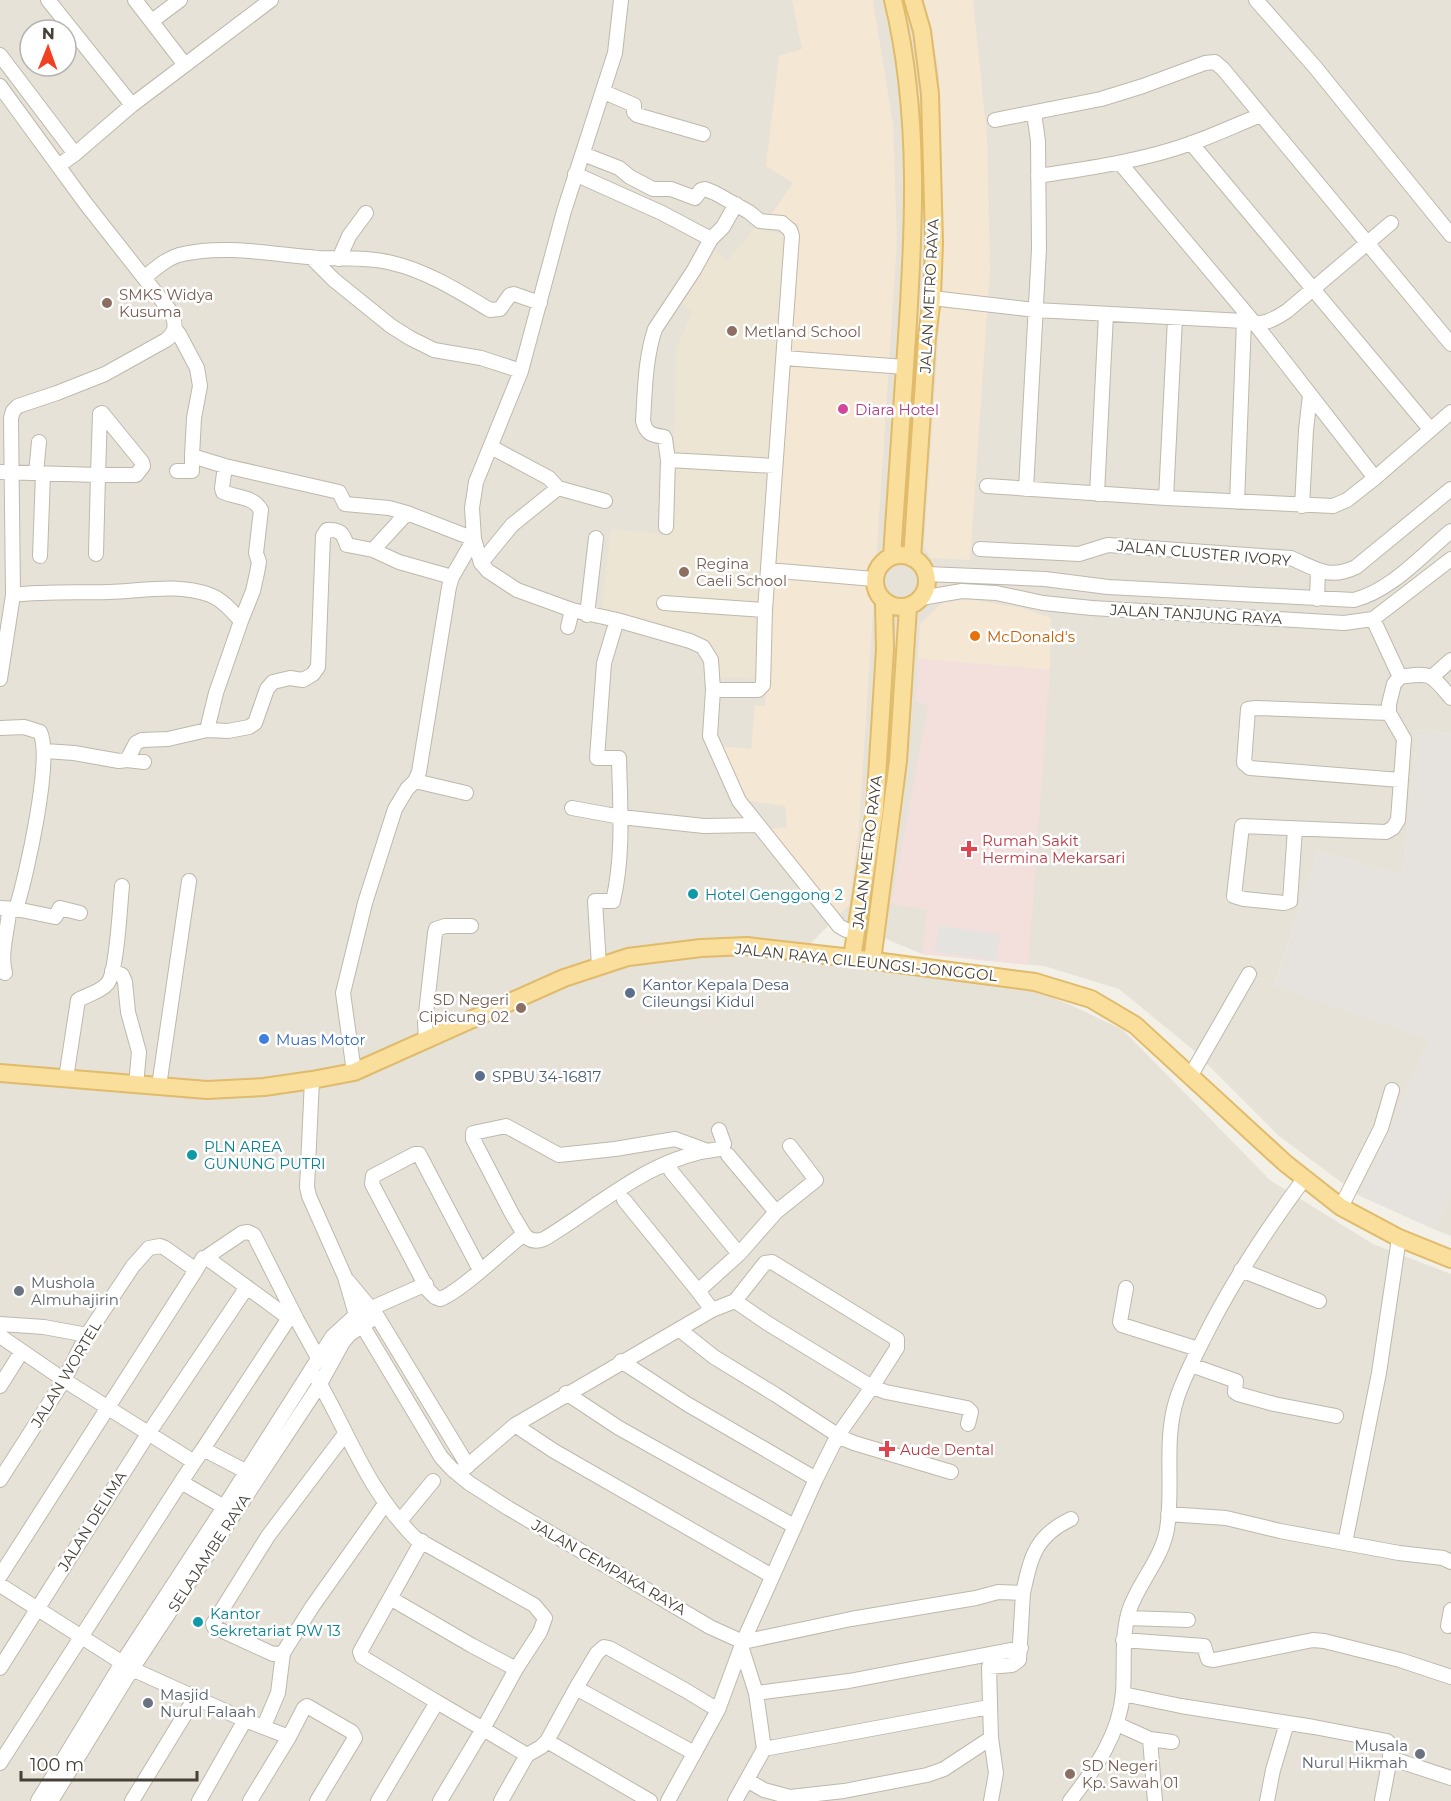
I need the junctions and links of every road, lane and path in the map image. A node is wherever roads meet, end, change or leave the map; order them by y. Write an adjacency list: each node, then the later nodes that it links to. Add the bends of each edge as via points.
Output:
1 (48, 0): 14 (street)
2 (135, 0): 9 (street)
3 (180, 0): 9 (street)
4 (271, 0): 11 (street)
5 (621, 0): 13 (street, via 615,53)
6 (893, 0): 45 (main road, JALAN METRO RAYA, via 910,96 913,186)
7 (913, 0): 36 (main road, JALAN METRO RAYA, via 922,31 930,94)
8 (1256, 0): 29 (street)
9 (152, 21): 11 (street)
10 (0, 55): 20 (street)
11 (185, 65): 14 (street)
12 (0, 87): 23 (street)
13 (604, 92): 18 (street, via 634,105 637,115); 21 (street)
14 (132, 105): 20 (street)
15 (1034, 113): 16 (street, via 1101,99 1215,62); 17 (street); 25 (street)
16 (1261, 115): 19 (street); 31 (street)
17 (995, 120)
18 (703, 134)
19 (1191, 143): 22 (street); 35 (street)
20 (75, 154): 23 (street)
21 (583, 154): 24 (street); 26 (street, via 619,168 653,189 671,189 692,198 705,189)
22 (1120, 163): 25 (street); 41 (street)
23 (57, 166): 34 (street)
24 (575, 174): 30 (street); 37 (street)
25 (1038, 176): 38 (street)
26 (736, 204): 30 (street); 44 (street, via 760,221 786,226 792,236)
27 (366, 213): 33 (street, via 349,236)
28 (1391, 222): 31 (street)
29 (1451, 235)
30 (711, 239): 53 (street, via 654,329 645,372 643,421 651,435 664,437)
31 (1367, 244): 35 (street); 43 (street)
32 (311, 257): 33 (street); 34 (street, via 246,251 184,253); 46 (street, via 334,280 410,338 434,350 481,358)
33 (339, 259): 37 (street, via 368,258 410,268 490,310 500,309 514,294)
34 (145, 278): 42 (street, via 171,312)
35 (1312, 290): 41 (street, via 1270,322); 49 (street)
36 (932, 298): 38 (street); 80 (main road, JALAN METRO RAYA)
37 (540, 303): 46 (street)
38 (1035, 310): 39 (street); 63 (street)
39 (1106, 314): 40 (street); 65 (street)
40 (1176, 318): 41 (street); 66 (street)
41 (1250, 323): 47 (street); 68 (street)
42 (175, 329): 52 (street, via 197,368 200,386); 57 (street, via 166,340 105,374 18,406 11,418)
43 (1451, 344)
44 (784, 358): 45 (street); 55 (street)
45 (904, 367): 79 (main road, JALAN METRO RAYA)
46 (521, 371): 51 (street)
47 (1310, 395): 60 (street); 69 (street)
48 (1451, 412): 49 (street)
49 (1430, 429): 60 (street)
50 (39, 442): 58 (street)
51 (491, 447): 62 (street, via 549,478); 74 (street, via 476,482 472,508)
52 (192, 456): 54 (street); 56 (street, via 192,471)
53 (668, 460): 55 (street); 71 (street)
54 (225, 466): 70 (street, via 339,492 345,504); 98 (street, via 223,492 251,500 261,510 256,552 259,562)
55 (775, 466): 83 (street)
56 (177, 471)
57 (5, 472): 58 (street); 88 (street)
58 (40, 473): 59 (street); 78 (street)
59 (98, 475): 59 (street, via 136,475 143,466 101,413); 77 (street)
60 (1375, 478): 69 (street, via 1333,506)
61 (987, 486): 63 (street)
62 (558, 488): 67 (street); 82 (street, via 513,525)
63 (1026, 489): 65 (street)
64 (1451, 489): 84 (street, JALAN CLUSTER IVORY, via 1356,567 1338,574)
65 (1097, 494): 66 (street)
66 (1166, 498): 68 (street)
67 (605, 501)
68 (1237, 502): 69 (street)
69 (1302, 506)
70 (407, 513): 74 (street); 76 (street)
71 (666, 527)
72 (1451, 531): 89 (street, JALAN TANJUNG RAYA, via 1383,588 1354,600)
73 (596, 538): 95 (street)
74 (474, 539): 82 (street); 86 (street)
75 (980, 549): 84 (street, JALAN CLUSTER IVORY, via 1079,555 1108,546 1291,558)
76 (373, 550): 86 (street); 108 (street, via 347,545 338,530 324,533 318,667 314,674 303,680 273,682 255,723 249,727)
77 (96, 554)
78 (40, 556)
79 (892, 556): 80 (main road); 87 (main road, via 883,561)
80 (912, 558): 85 (main road)
81 (1451, 559): 97 (street)
82 (481, 563): 93 (street, via 517,590)
83 (768, 570): 87 (street); 94 (street)
84 (1318, 571): 89 (street)
85 (926, 574): 89 (street, JALAN TANJUNG RAYA); 91 (main road, via 927,583)
86 (452, 577): 113 (street)
87 (874, 579): 90 (main road, via 878,596)
88 (13, 595): 98 (street, via 186,589 219,599); 103 (street)
89 (1317, 599)
90 (884, 602): 91 (main road, via 896,607); 125 (main road, JALAN METRO RAYA, via 885,649 875,809)
91 (915, 602): 97 (street, JALAN TANJUNG RAYA, via 963,591 1092,608 1344,623); 127 (main road, JALAN METRO RAYA)
92 (663, 603): 94 (street)
93 (572, 610): 95 (street); 99 (street)
94 (765, 610): 104 (street, via 762,687)
95 (587, 615): 96 (street)
96 (617, 620): 104 (street, via 704,647 711,660); 116 (street, via 604,663 597,758 619,758)
97 (1373, 620): 102 (street)
98 (241, 621): 108 (street)
99 (568, 627)
100 (1451, 660): 101 (street)
101 (1433, 676): 102 (street); 105 (street)
102 (1400, 677): 106 (street, via 1390,695)
103 (0, 679)
104 (713, 690): 117 (street, via 710,736 739,801)
105 (1451, 698)
106 (1389, 713): 112 (street, via 1404,739); 112 (street, via 1248,709 1244,763 1250,768)
107 (0, 728): 109 (street, via 24,727 40,732)
108 (207, 730): 110 (street, via 142,740)
109 (45, 751): 110 (street); 122 (street)
110 (127, 760): 111 (street)
111 (144, 762)
112 (1400, 780): 118 (street, via 1398,820 1386,832)
113 (415, 781): 114 (street); 133 (street, via 395,809 365,903 343,993)
114 (466, 793)
115 (572, 808): 116 (street)
116 (621, 817): 117 (street, via 704,826); 128 (street, via 613,901 595,902)
117 (757, 825): 125 (street, via 839,926)
118 (1295, 829): 118 (street, via 1290,901 1234,896 1242,826)
119 (189, 881): 139 (street)
120 (122, 886): 129 (street)
121 (0, 908): 122 (street)
122 (16, 909): 123 (street, via 53,917 60,908); 130 (street, via 9,913 2,957)
123 (80, 913)
124 (471, 926): 132 (street, via 436,929 424,1022)
125 (856, 932): 126 (main road, JALAN METRO RAYA)
126 (852, 958): 127 (main road, JALAN RAYA CILEUNGSI-JONGGOL); 128 (main road, JALAN RAYA CILEUNGSI-JONGGOL, via 747,946 712,947 628,957)
127 (872, 961): 135 (main road, JALAN RAYA CILEUNGSI-JONGGOL, via 1035,982 1091,999 1135,1025)
128 (599, 966): 132 (main road, JALAN RAYA CILEUNGSI-JONGGOL)
129 (112, 971): 136 (street, via 110,982 78,1000); 138 (street, via 122,975 125,982 139,1052)
130 (5, 973)
131 (1249, 974): 135 (street)
132 (426, 1040): 133 (main road, JALAN RAYA CILEUNGSI-JONGGOL)
133 (354, 1072): 137 (main road, JALAN RAYA CILEUNGSI-JONGGOL)
134 (0, 1073): 136 (main road, JALAN RAYA CILEUNGSI-JONGGOL)
135 (1191, 1075): 146 (main road, JALAN RAYA CILEUNGSI-JONGGOL)
136 (66, 1078): 138 (main road, JALAN RAYA CILEUNGSI-JONGGOL)
137 (312, 1080): 139 (main road, JALAN RAYA CILEUNGSI-JONGGOL, via 207,1090); 158 (street, via 308,1192)
138 (136, 1085): 139 (main road, JALAN RAYA CILEUNGSI-JONGGOL)
139 (159, 1086)
140 (1392, 1090): 148 (street, via 1381,1128)
141 (719, 1130): 143 (street, via 723,1146)
142 (790, 1146): 149 (street, via 816,1180)
143 (705, 1150): 150 (street, via 640,1175 544,1239 532,1240); 150 (street, via 675,1138 559,1155 506,1126 473,1133)
144 (728, 1155): 149 (street)
145 (671, 1171): 152 (street)
146 (1304, 1179): 148 (main road, JALAN RAYA CILEUNGSI-JONGGOL); 157 (street)
147 (624, 1200): 162 (street)
148 (1341, 1207): 151 (main road, JALAN RAYA CILEUNGSI-JONGGOL)
149 (776, 1212): 152 (street)
150 (524, 1234): 156 (street)
151 (1400, 1238): 154 (main road, JALAN RAYA CILEUNGSI-JONGGOL); 204 (street, via 1381,1362)
152 (739, 1254): 162 (street)
153 (205, 1258): 155 (street); 160 (street); 166 (street, via 242,1233 254,1235)
154 (1451, 1259)
155 (196, 1270): 170 (street, JALAN WORTEL, via 165,1248 149,1248); 182 (street)
156 (480, 1270): 159 (street, via 444,1298 435,1297); 159 (street, via 421,1157 415,1154 371,1179)
157 (1241, 1270): 164 (street); 172 (street)
158 (345, 1277): 165 (street); 167 (street)
159 (426, 1284): 165 (street, SELAJAMBE RAYA)
160 (247, 1287): 166 (street); 186 (street, JALAN DELIMA)
161 (1126, 1288): 172 (street, via 1122,1325)
162 (705, 1300): 163 (street); 169 (street)
163 (735, 1301): 180 (street); 180 (street, via 765,1263 772,1262 897,1339 897,1348)
164 (1319, 1301)
165 (374, 1312): 167 (street, SELAJAMBE RAYA); 191 (street)
166 (292, 1318): 175 (street); 189 (street)
167 (359, 1320): 175 (street, via 332,1337); 178 (street, SELAJAMBE RAYA); 191 (street)
168 (0, 1324): 170 (street)
169 (680, 1330): 174 (street); 188 (street, via 714,1357)
170 (87, 1335): 177 (street, JALAN WORTEL)
171 (0, 1336): 173 (street)
172 (1198, 1349): 176 (street)
173 (22, 1351): 177 (street); 179 (street)
174 (621, 1361): 181 (street); 194 (street)
175 (315, 1364): 178 (street); 193 (street)
176 (1191, 1365): 183 (street, via 1236,1381 1238,1394); 200 (street, via 1177,1399 1170,1432)
177 (64, 1380): 182 (street); 195 (street, JALAN WORTEL)
178 (320, 1383): 187 (street); 193 (street, SELAJAMBE RAYA)
179 (0, 1386)
180 (878, 1389): 184 (street, via 967,1408 971,1412); 188 (street)
181 (566, 1394): 185 (street); 202 (street)
182 (107, 1407): 186 (street); 206 (street)
183 (1336, 1416)
184 (968, 1424)
185 (515, 1425): 191 (street); 207 (street)
186 (148, 1434): 190 (street); 211 (street, JALAN DELIMA)
187 (345, 1434): 198 (street); 220 (street, via 268,1536 213,1624 273,1654)
188 (844, 1439): 192 (street); 194 (street)
189 (203, 1449): 190 (street); 193 (street)
190 (194, 1462): 197 (street)
191 (458, 1464): 218 (street, JALAN CEMPAKA RAYA, via 477,1488)
192 (951, 1472)
193 (252, 1474): 199 (street, SELAJAMBE RAYA)
194 (816, 1479): 202 (street)
195 (0, 1480)
196 (433, 1481): 203 (street)
197 (181, 1482): 199 (street); 216 (street)
198 (386, 1504): 203 (street); 220 (street)
199 (230, 1510): 221 (street, SELAJAMBE RAYA)
200 (1168, 1514): 204 (street, via 1226,1518); 213 (street, via 1162,1545)
201 (1071, 1519): 209 (street, via 1040,1541)
202 (794, 1526): 207 (street)
203 (411, 1532): 210 (street); 223 (street, via 544,1614 540,1632)
204 (1345, 1543): 205 (street)
205 (1451, 1562)
206 (0, 1576)
207 (772, 1576): 218 (street)
208 (0, 1585): 211 (street)
209 (1023, 1593): 218 (street, via 990,1594 851,1619); 219 (street)
210 (390, 1598): 223 (street); 229 (street, via 360,1654)
211 (37, 1609): 216 (street); 222 (street, JALAN DELIMA)
212 (1451, 1610): 215 (street)
213 (1127, 1618): 214 (street); 217 (street)
214 (1188, 1620)
215 (1448, 1626)
216 (82, 1636): 221 (street); 245 (street)
217 (1123, 1640): 224 (street, via 1204,1646 1209,1659 1214,1660 1305,1640 1324,1641); 227 (street)
218 (742, 1646): 226 (street); 231 (street)
219 (1021, 1648): 226 (street, via 849,1681); 230 (street, via 1016,1664 989,1667)
220 (283, 1653): 236 (street)
221 (127, 1666): 228 (street); 249 (street); 250 (street, SELAJAMBE RAYA)
222 (0, 1668)
223 (516, 1669): 235 (street)
224 (1451, 1677)
225 (576, 1688): 231 (street, via 604,1647); 239 (street); 242 (street)
226 (756, 1693): 241 (street)
227 (1123, 1694): 233 (street); 234 (street)
228 (195, 1698): 232 (street); 251 (street)
229 (437, 1702): 235 (street); 255 (street)
230 (989, 1707): 237 (street); 241 (street)
231 (718, 1710): 242 (street)
232 (245, 1720): 236 (street); 252 (street)
233 (1117, 1724): 238 (street); 262 (street, via 1096,1766)
234 (1287, 1724): 244 (street, via 1387,1741); 264 (street)
235 (483, 1729): 243 (street); 256 (street)
236 (276, 1731): 253 (street); 254 (street, via 307,1706 355,1735)
237 (991, 1738): 247 (street, via 944,1769 844,1791 790,1797 764,1790); 261 (street, via 996,1780)
238 (1150, 1739): 240 (street); 263 (street)
239 (547, 1741): 243 (street); 258 (street)
240 (1172, 1742)
241 (764, 1749): 247 (street)
242 (694, 1753): 259 (street)
243 (527, 1755): 257 (street)
244 (1390, 1758): 246 (street); 248 (street)
245 (0, 1763)
246 (1451, 1778)
247 (747, 1780): 260 (street)
248 (1382, 1800)
249 (38, 1801)
250 (51, 1801)
251 (132, 1801)
252 (199, 1801)
253 (250, 1801)
254 (317, 1801)
255 (378, 1801)
256 (440, 1801)
257 (501, 1801)
258 (651, 1801)
259 (668, 1801)
260 (735, 1801)
261 (992, 1801)
262 (1070, 1801)
263 (1155, 1801)
264 (1266, 1801)

